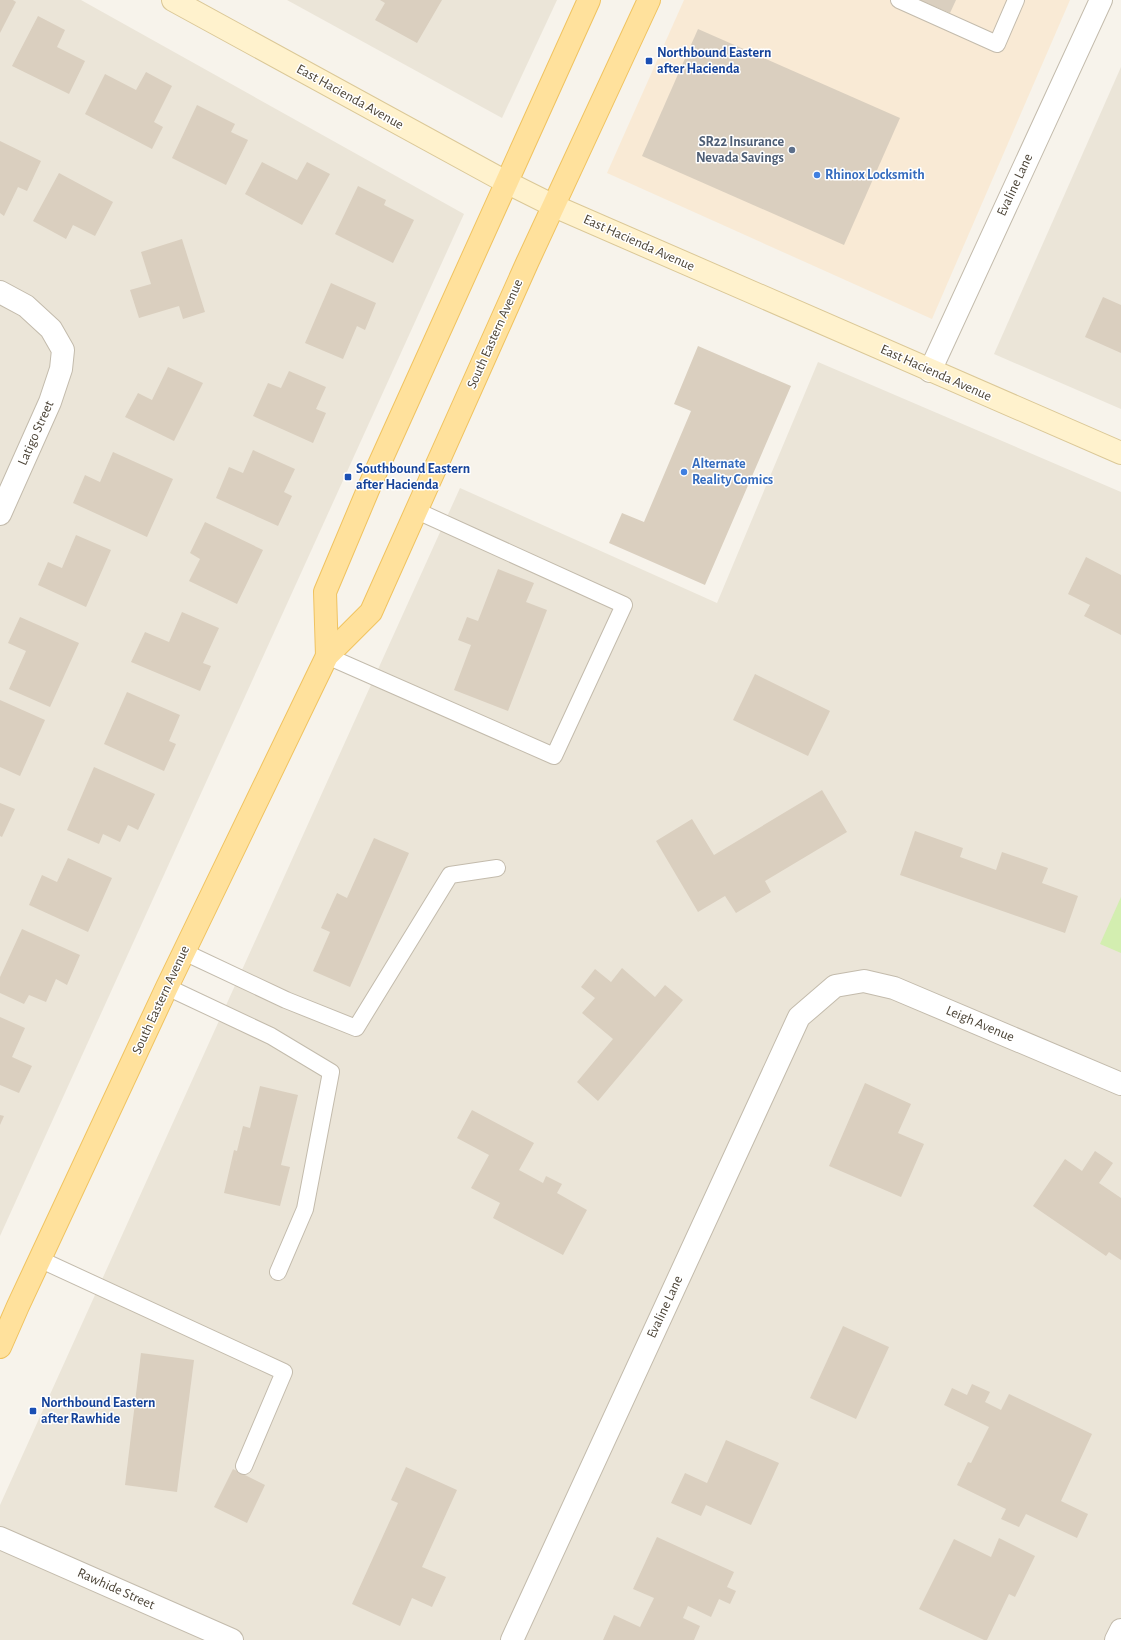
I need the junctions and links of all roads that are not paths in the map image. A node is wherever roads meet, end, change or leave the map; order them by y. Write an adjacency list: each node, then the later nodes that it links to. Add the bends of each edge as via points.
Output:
1 (172, 0): 7 (main road, East Hacienda Avenue)
2 (589, 0): 7 (main road, South Eastern Avenue)
3 (649, 0): 8 (main road, South Eastern Avenue)
4 (899, 0): 5 (lane, via 998,44)
5 (1016, 0)
6 (1101, 0): 10 (street, Evaline Lane)
7 (506, 182): 8 (main road, East Hacienda Avenue); 14 (main road, South Eastern Avenue, via 373,478 325,592)
8 (554, 206): 10 (main road, East Hacienda Avenue); 12 (main road, South Eastern Avenue)
9 (0, 292): 13 (street, Latigo Street, via 26,306 51,329 63,350 61,369 50,402)
10 (930, 371): 11 (main road, East Hacienda Avenue)
11 (1121, 453)
12 (415, 510): 14 (main road, South Eastern Avenue, via 371,612); 14 (lane, via 624,605 554,756)
13 (0, 514)
14 (327, 656): 16 (main road, South Eastern Avenue)
15 (497, 868): 16 (lane, via 450,875 356,1028 286,1000)
16 (184, 952): 18 (main road, South Eastern Avenue)
17 (835, 986): 19 (street, Leigh Avenue, via 864,981 894,988); 27 (street, Evaline Lane, via 799,1017)
18 (167, 987): 20 (main road, South Eastern Avenue); 21 (lane, via 271,1036 331,1072 305,1209)
19 (1121, 1084)
20 (39, 1259): 22 (main road, South Eastern Avenue); 23 (lane, via 284,1372)
21 (278, 1272)
22 (0, 1347)
23 (244, 1466)
24 (0, 1538): 26 (street, Rawhide Street)
25 (1121, 1630): 28 (street)
26 (232, 1640)
27 (512, 1640)
28 (1116, 1640)

